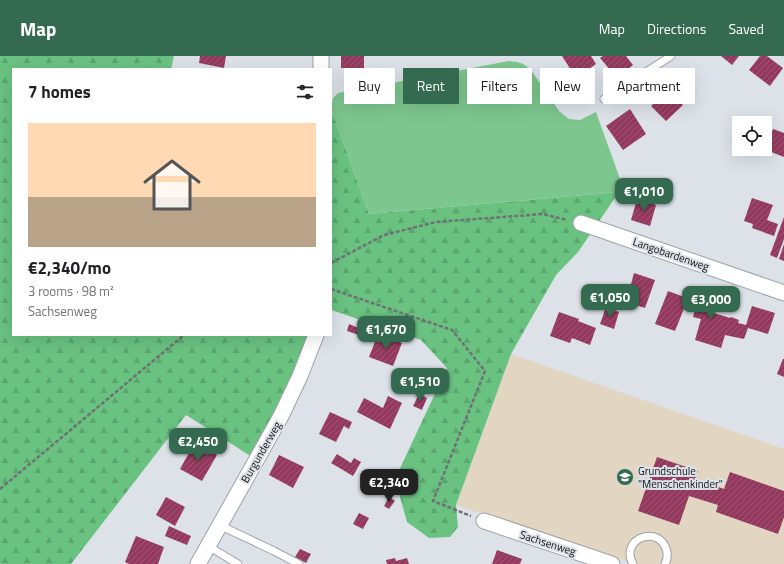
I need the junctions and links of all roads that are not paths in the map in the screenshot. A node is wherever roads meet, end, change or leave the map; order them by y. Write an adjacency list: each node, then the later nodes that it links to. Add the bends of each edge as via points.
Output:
1 (321, 56): 3 (street)
2 (671, 56): 4 (lane)
3 (321, 68)
4 (652, 68)
5 (581, 223): 6 (street, Langobardenweg)
6 (784, 293)
7 (316, 336): 9 (street, Burgunderweg, via 281,416)
8 (484, 521): 14 (street, Sachsenweg)
9 (219, 525): 10 (street, Burgunderweg); 13 (lane)
10 (208, 546): 11 (street, Burgunderweg); 12 (lane)
11 (198, 564)
12 (238, 564)
13 (299, 564)
14 (612, 564)
15 (633, 564): 16 (lane, via 629,553 631,547 646,536 663,543 667,554)
16 (665, 564)

